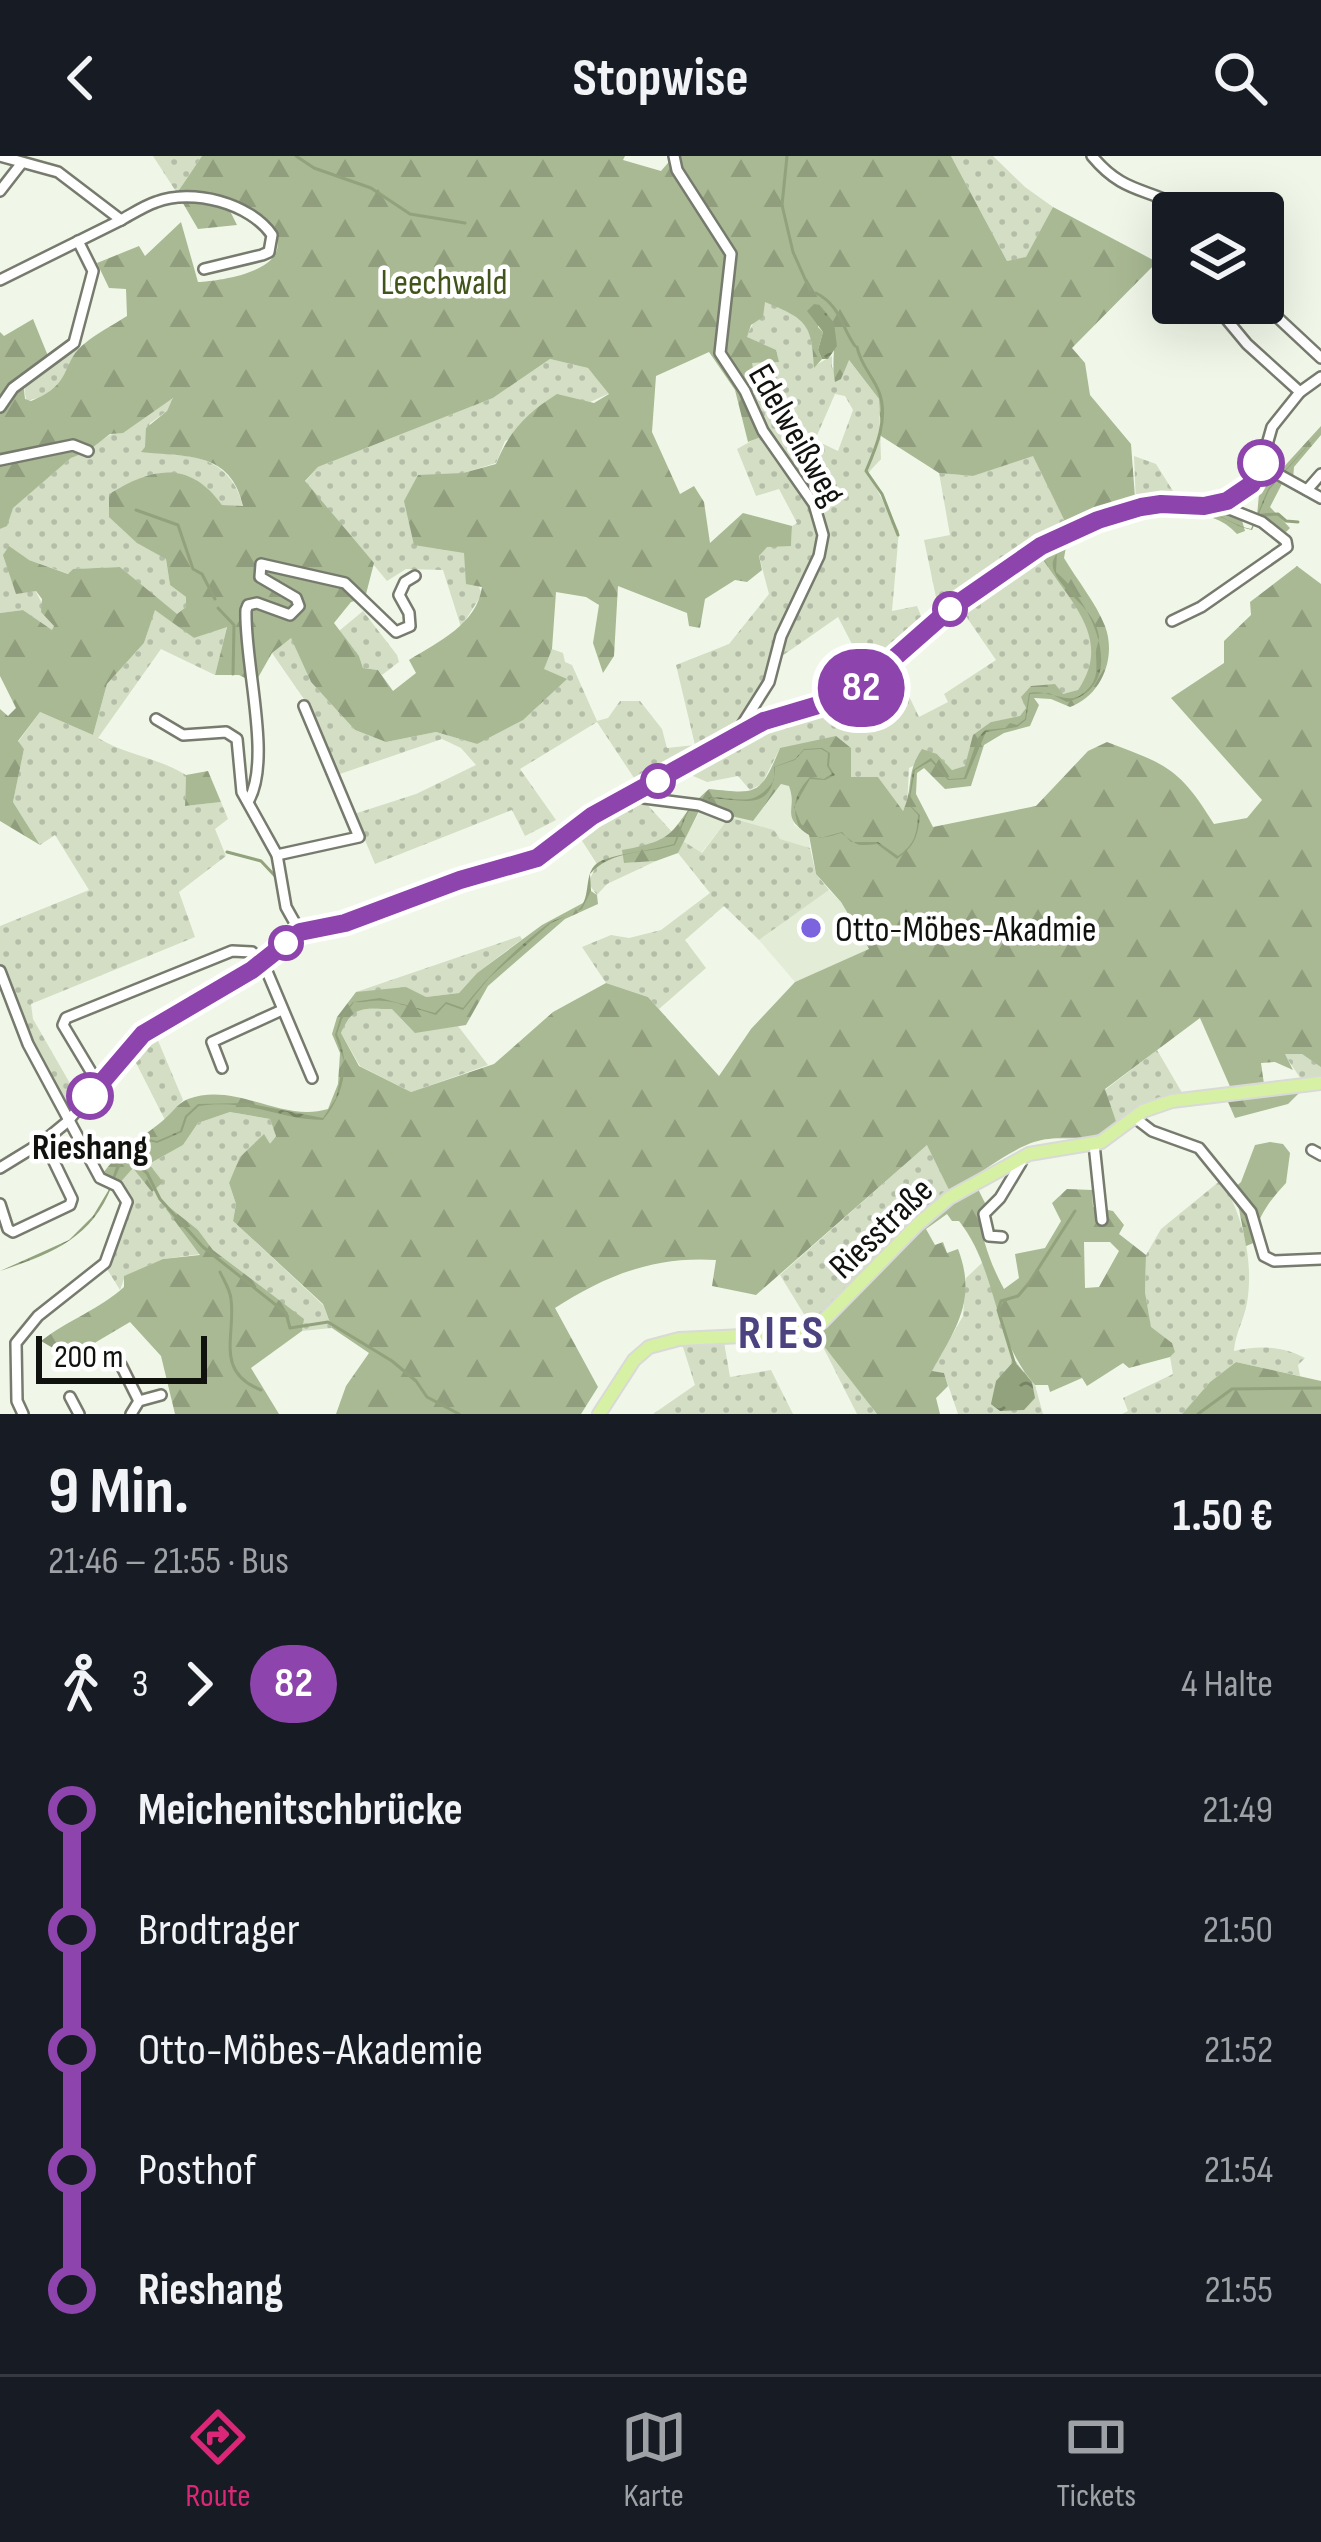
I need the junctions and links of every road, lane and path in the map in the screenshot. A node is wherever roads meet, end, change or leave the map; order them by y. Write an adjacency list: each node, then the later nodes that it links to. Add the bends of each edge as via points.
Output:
1 (0, 156): 4 (street)
2 (674, 156): 28 (street, Edelweißweg, via 731,254 720,353 814,504 823,535 769,682)
3 (1092, 156): 6 (street, via 1117,183)
4 (21, 164): 5 (street); 7 (street, via 58,172)
5 (0, 191)
6 (1152, 195)
7 (121, 220): 8 (street); 9 (street, via 162,200 212,200 272,235 262,255)
8 (78, 241): 10 (street); 16 (street, via 93,271 74,343)
9 (204, 269)
10 (0, 280)
11 (1284, 323): 13 (street)
12 (1231, 324): 15 (street)
13 (1321, 358)
14 (1321, 377): 15 (street)
15 (1300, 392): 19 (street, via 1264,442)
16 (0, 407)
17 (88, 451): 18 (street, via 73,446)
18 (0, 460)
19 (1260, 469): 21 (street); 23 (street, via 1244,491)
20 (1321, 474): 21 (street)
21 (1307, 490): 22 (street)
22 (1321, 498)
23 (1217, 504): 25 (street, via 1278,532 1287,547); 28 (street, via 1141,507 1041,546 950,609 852,695 772,717)
24 (415, 576): 30 (street, via 399,596 410,626 396,632 345,583 261,564 260,577 299,606 290,614 257,603 246,610 258,753)
25 (1172, 621)
26 (304, 706): 32 (street, via 359,836)
27 (156, 719): 30 (street, via 182,735 233,735)
28 (734, 737): 29 (street)
29 (638, 793): 31 (street); 33 (street, via 537,858)
30 (249, 800): 32 (street)
31 (727, 816)
32 (277, 855): 33 (street, via 286,907)
33 (300, 932): 34 (street)
34 (263, 962): 36 (street); 40 (street, via 150,1029); 40 (street, via 232,951 66,1018)
35 (0, 971): 41 (street, via 18,1023)
36 (282, 1010): 37 (street, via 212,1042); 38 (street)
37 (222, 1068)
38 (312, 1078)
39 (1321, 1083): 42 (main road, Riesstraße, via 1172,1101)
40 (99, 1084): 41 (street)
41 (70, 1118): 43 (street); 55 (street, via 100,1178 127,1202 105,1263 16,1343)
42 (1135, 1118): 44 (main road, Riesstraße); 50 (street, via 1199,1148 1251,1212 1264,1256)
43 (44, 1141): 46 (street); 47 (street, via 70,1205 13,1232)
44 (1094, 1144): 45 (main road, Riesstraße); 48 (street)
45 (1022, 1158): 49 (street, Riesstraße, via 984,1214 988,1235); 58 (main road, Riesstraße, via 918,1224 822,1322 788,1334 649,1347)
46 (0, 1168)
47 (0, 1204)
48 (1102, 1220)
49 (1002, 1237)
50 (1321, 1259)
51 (121, 1365): 54 (street)
52 (160, 1395): 54 (street)
53 (70, 1397): 56 (street)
54 (140, 1401): 57 (street)
55 (23, 1414)
56 (79, 1414)
57 (131, 1414)
58 (599, 1414)

